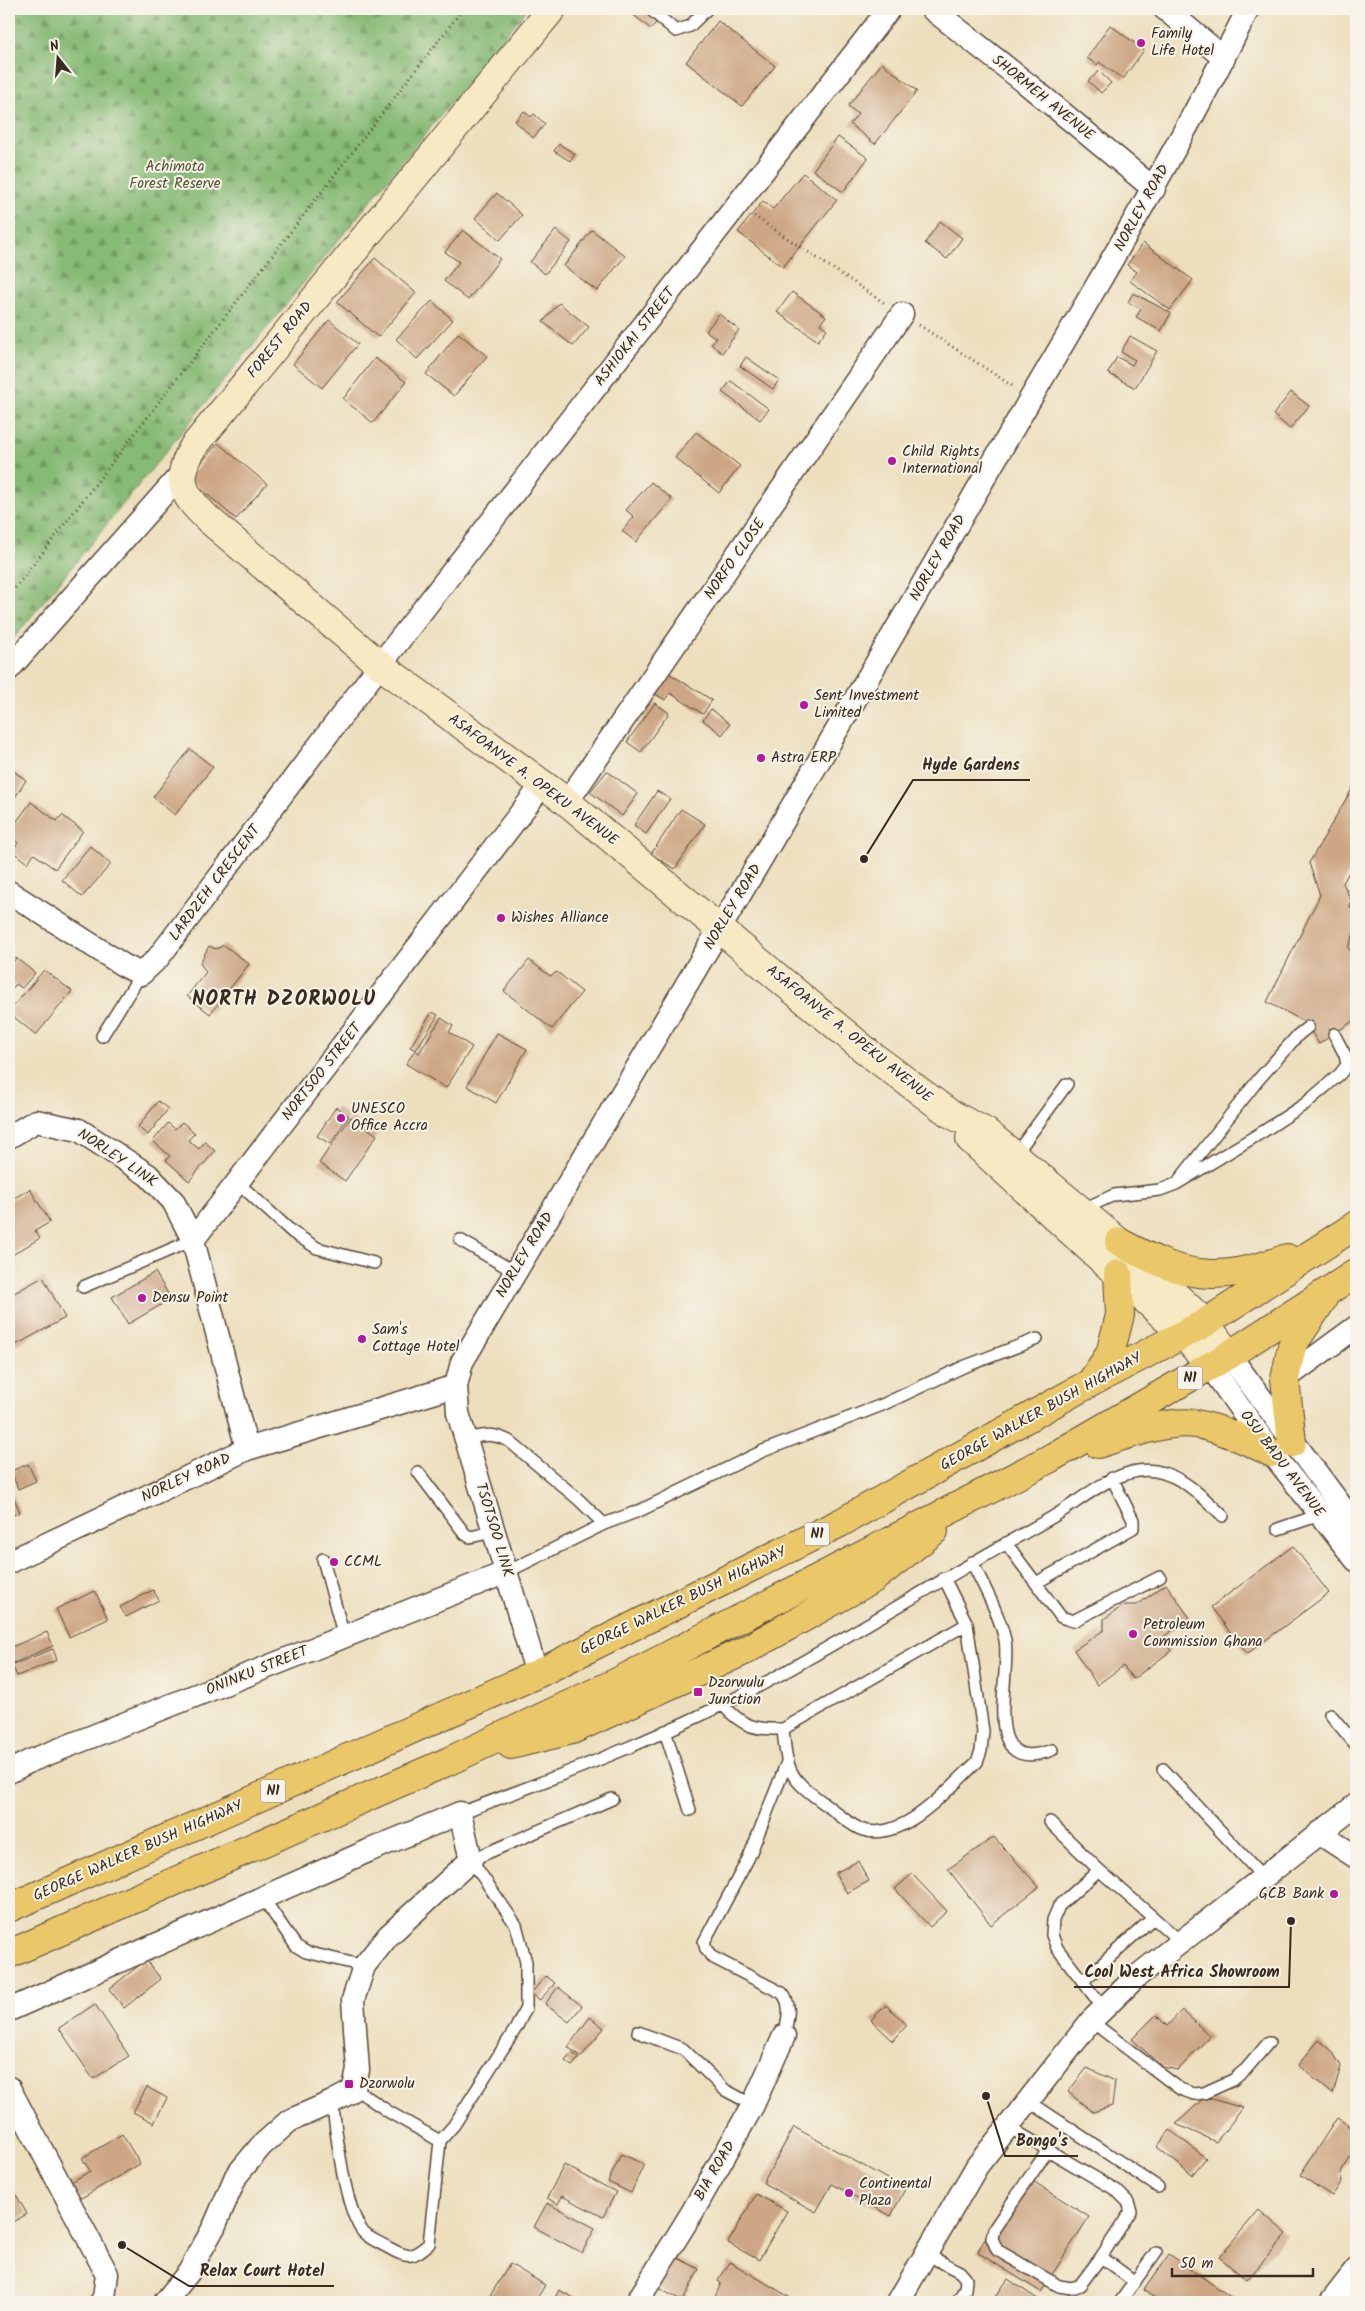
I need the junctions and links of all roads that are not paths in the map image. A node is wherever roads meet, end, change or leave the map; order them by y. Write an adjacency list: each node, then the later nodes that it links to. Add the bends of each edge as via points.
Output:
1 (552, 9): 11 (main road, FOREST ROAD, via 194,446)
2 (650, 9): 3 (lane, via 676,30 690,26)
3 (707, 9)
4 (889, 9): 12 (street, ASHIOKAI STREET)
5 (932, 9): 9 (street, SHORMEH AVENUE)
6 (1165, 9): 8 (street)
7 (1248, 9): 8 (street, NORLEY ROAD)
8 (1224, 58): 9 (street, NORLEY ROAD)
9 (1154, 189): 17 (street, NORLEY ROAD)
10 (902, 314): 15 (street, NORFO CLOSE)
11 (182, 473): 12 (main road, ASAFOANYE A. OPEKU AVENUE, via 183,487 192,504); 13 (street, FOREST ROAD)
12 (380, 665): 14 (main road, ASAFOANYE A. OPEKU AVENUE); 18 (street, LARDZEH CRESCENT, via 158,958)
13 (9, 669)
14 (543, 784): 15 (main road, ASAFOANYE A. OPEKU AVENUE); 27 (street, NORTSOO STREET)
15 (566, 802): 17 (main road, ASAFOANYE A. OPEKU AVENUE)
16 (9, 892): 18 (street)
17 (719, 930): 24 (main road, ASAFOANYE A. OPEKU AVENUE, via 870,1054); 36 (street, NORLEY ROAD)
18 (141, 974): 21 (lane)
19 (1308, 1027): 28 (lane, via 1258,1080)
20 (1334, 1034): 22 (lane)
21 (102, 1036)
22 (1351, 1064): 28 (lane, via 1305,1104)
23 (1067, 1084): 26 (lane)
24 (949, 1113): 26 (main road, ASAFOANYE A. OPEKU AVENUE, via 986,1132); 38 (main road, ASAFOANYE A. OPEKU AVENUE, via 974,1144)
25 (9, 1137): 31 (street, NORLEY LINK, via 36,1121 79,1130 148,1175 173,1201)
26 (1015, 1155): 29 (main road, ASAFOANYE A. OPEKU AVENUE)
27 (237, 1182): 31 (street, NORTSOO STREET); 35 (lane, via 292,1232 317,1248)
28 (1176, 1184): 29 (lane, via 1160,1190 1114,1196)
29 (1079, 1211): 34 (main road, ASAFOANYE A. OPEKU AVENUE)
30 (1356, 1226): 33 (highway, GEORGE WALKER BUSH HIGHWAY / N1)
31 (192, 1240): 39 (lane); 50 (street, NORLEY LINK)
32 (460, 1240): 36 (lane)
33 (1333, 1241): 34 (highway, via 1252,1270 1217,1275 1179,1271); 42 (highway, GEORGE WALKER BUSH HIGHWAY / N1)
34 (1119, 1242): 42 (main road, ASAFOANYE A. OPEKU AVENUE)
35 (374, 1263)
36 (515, 1272): 47 (street, NORLEY ROAD, via 462,1362)
37 (1356, 1273): 40 (highway, N1)
38 (1118, 1274): 42 (main road, ASAFOANYE A. OPEKU AVENUE); 46 (highway, via 1120,1314 1110,1354)
39 (83, 1287)
40 (1328, 1292): 44 (highway, N1); 45 (highway, via 1292,1346)
41 (1356, 1327): 45 (street)
42 (1195, 1329): 44 (main road); 46 (highway, GEORGE WALKER BUSH HIGHWAY / N1)
43 (1037, 1339): 56 (lane, via 763,1451)
44 (1220, 1361): 49 (street, OSU BADU AVENUE); 51 (highway, N1)
45 (1285, 1379): 49 (highway)
46 (1090, 1383): 71 (highway, GEORGE WALKER BUSH HIGHWAY / N1, via 840,1523)
47 (456, 1386): 48 (street, TSOTSOO LINK, via 458,1413); 50 (street, NORLEY ROAD)
48 (466, 1439): 56 (lane, via 487,1434 508,1441); 59 (street, TSOTSOO LINK)
49 (1282, 1448): 51 (highway, via 1195,1424 1150,1427); 54 (street, OSU BADU AVENUE); 57 (street, OSU BADU AVENUE)
50 (247, 1449): 63 (street, NORLEY ROAD)
51 (1049, 1459): 95 (highway, N1, via 974,1498 873,1578 744,1652 572,1730 449,1760)
52 (418, 1472): 59 (lane, via 465,1534 470,1537)
53 (1112, 1478): 55 (lane, via 1141,1470 1166,1473 1199,1492); 60 (lane, via 1067,1509); 68 (lane, via 1133,1520 1133,1528)
54 (1320, 1515): 58 (lane); 62 (street, OSU BADU AVENUE)
55 (1223, 1516)
56 (604, 1524): 65 (lane)
57 (1356, 1526)
58 (1278, 1529)
59 (493, 1532): 65 (street, TSOTSOO LINK)
60 (1006, 1543): 64 (lane); 68 (lane)
61 (323, 1559): 70 (lane)
62 (1356, 1560)
63 (9, 1562)
64 (972, 1562): 67 (lane); 77 (lane, via 1005,1641 1007,1658 1002,1720 1007,1743 1023,1753)
65 (507, 1572): 70 (street, ONINKU STREET); 71 (street, TSOTSOO LINK)
66 (1160, 1577): 68 (lane, via 1073,1621 1061,1617)
67 (944, 1578): 69 (lane); 72 (lane, via 784,1672)
68 (1036, 1583)
69 (967, 1624): 74 (lane); 78 (lane, via 983,1731 981,1751 977,1762 917,1817 880,1832 862,1830 794,1780)
70 (344, 1637): 80 (street, ONINKU STREET)
71 (537, 1674): 92 (highway, GEORGE WALKER BUSH HIGHWAY / N1)
72 (722, 1704): 74 (lane, via 732,1716 750,1727); 75 (lane)
73 (1330, 1714): 76 (lane)
74 (783, 1729): 78 (lane)
75 (665, 1732): 83 (lane); 84 (lane)
76 (1356, 1745)
77 (1052, 1750)
78 (787, 1762): 101 (lane, via 749,1857 704,1942 712,1957 782,1993 788,2000)
79 (1163, 1768): 90 (lane)
80 (9, 1772)
81 (612, 1799): 88 (lane)
82 (1356, 1805): 86 (street)
83 (690, 1810)
84 (460, 1813): 88 (street); 91 (street)
85 (1050, 1822): 89 (lane)
86 (1319, 1833): 87 (street); 90 (street)
87 (1356, 1858)
88 (471, 1860): 96 (street, via 388,1936); 109 (lane, via 516,1925 526,1962 526,2008 454,2125)
89 (1099, 1870): 93 (lane); 97 (lane, via 1059,1906 1054,1920 1052,1935 1057,1948)
90 (1263, 1878): 94 (street)
91 (263, 1898): 96 (lane, via 296,1946 315,1955); 98 (street)
92 (9, 1908)
93 (1153, 1918): 94 (lane); 97 (lane)
94 (1181, 1942): 99 (street, via 1136,1977)
95 (9, 1954)
96 (364, 1966): 104 (street, via 353,2000 358,2070)
97 (1083, 1981): 99 (lane)
98 (9, 2010)
99 (1098, 2015): 102 (lane, via 1180,2089 1194,2094 1233,2080 1246,2070); 105 (street)
100 (638, 2032): 107 (lane, via 683,2049 725,2090)
101 (784, 2036): 107 (street, BIA ROAD)
102 (1269, 2042)
103 (9, 2088): 117 (street, via 107,2274)
104 (354, 2088): 106 (street); 109 (lane)
105 (1028, 2100): 108 (street); 111 (lane)
106 (332, 2102): 109 (lane, via 345,2182 358,2224 365,2234 404,2256 416,2255 429,2244); 118 (street, via 289,2121 261,2146 236,2176 214,2227 189,2272)
107 (753, 2105): 119 (street, BIA ROAD)
108 (1007, 2126): 110 (lane); 113 (street, via 977,2166)
109 (440, 2141)
110 (1048, 2150): 114 (lane, via 1116,2190 1128,2202 1131,2211); 114 (lane, via 994,2229 993,2246 1067,2289 1080,2285)
111 (1158, 2187)
112 (1156, 2252): 116 (lane)
113 (926, 2254): 120 (street); 121 (lane, via 960,2272 966,2279 965,2289)
114 (1101, 2257): 116 (lane)
115 (1356, 2270): 123 (street)
116 (1134, 2282): 122 (lane)
117 (102, 2302)
118 (165, 2302)
119 (637, 2302)
120 (898, 2302)
121 (957, 2302)
122 (1120, 2302)
123 (1332, 2302)

